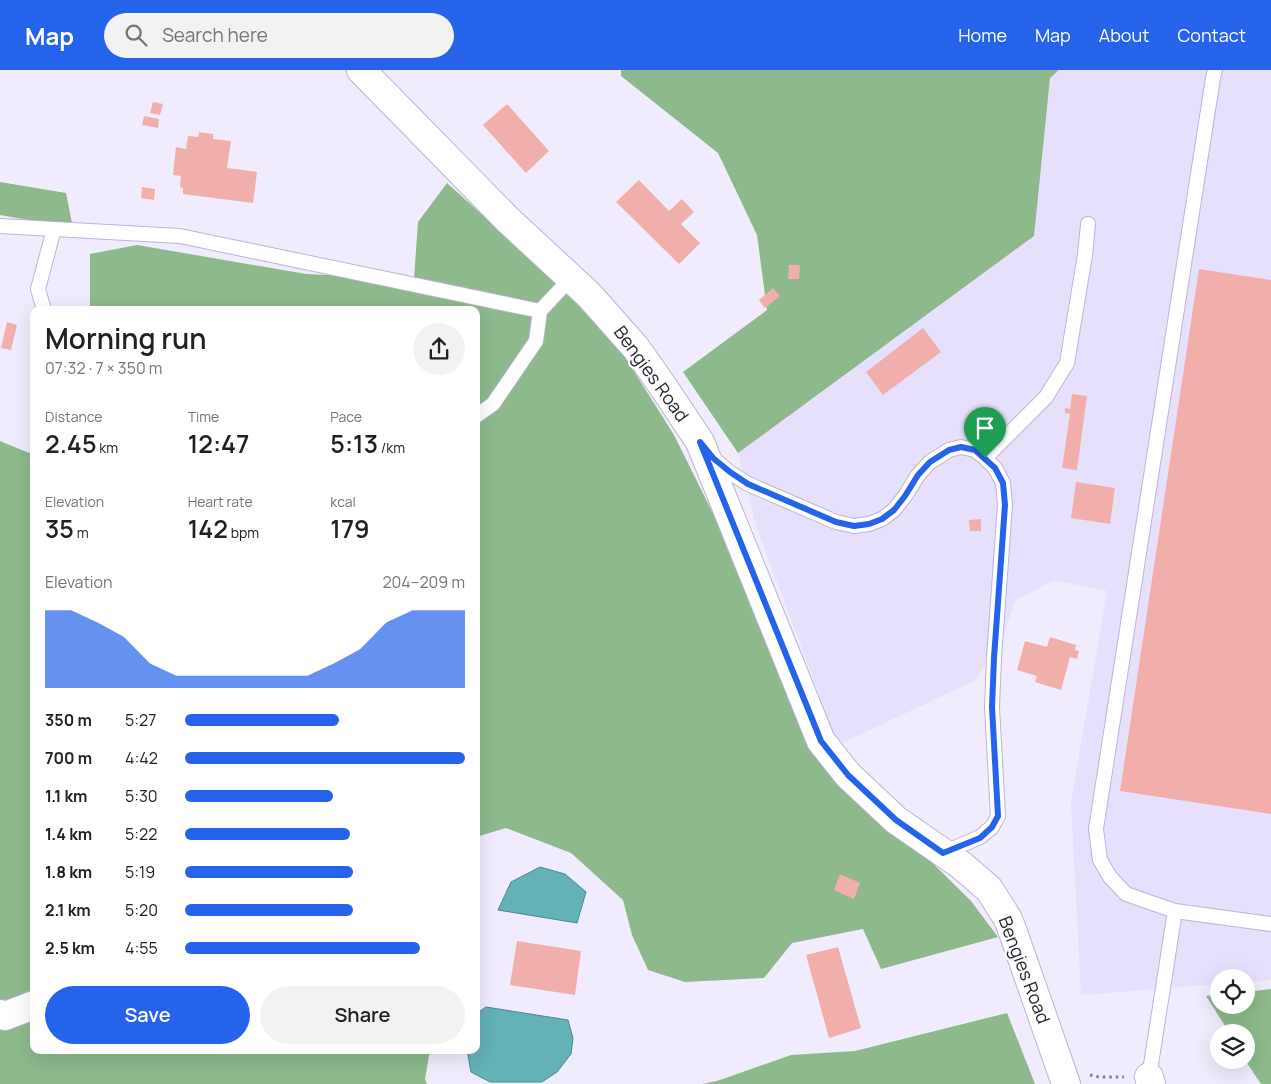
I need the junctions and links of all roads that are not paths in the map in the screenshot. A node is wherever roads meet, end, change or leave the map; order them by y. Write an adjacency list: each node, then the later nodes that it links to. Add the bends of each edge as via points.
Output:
1 (361, 70): 6 (street, Bengies Road, via 507,219)
2 (1216, 70): 13 (lane, via 1096,828 1100,860 1126,894)
3 (1088, 224): 11 (lane, via 1067,363 1046,397)
4 (0, 226): 5 (lane)
5 (54, 229): 7 (lane, via 38,288); 8 (lane, via 180,236)
6 (571, 278): 8 (lane); 10 (street, Bengies Road, via 636,348)
7 (43, 306)
8 (540, 311): 9 (lane, via 536,341 493,404)
9 (480, 413)
10 (700, 442): 11 (lane, via 713,458 748,484 836,522 854,526 882,519 894,510 918,475 930,462 949,450 961,447 975,450); 12 (street, Bengies Road, via 821,741 848,775 889,814)
11 (985, 458): 12 (lane, via 1003,483 1005,505 992,707 998,816 980,838)
12 (943, 853): 17 (street, Bengies Road, via 989,889 1008,919)
13 (1175, 911): 14 (lane); 18 (lane)
14 (1271, 924)
15 (30, 1007): 16 (street, via 5,1016)
16 (0, 1014)
17 (1063, 1076)
18 (1150, 1081)

